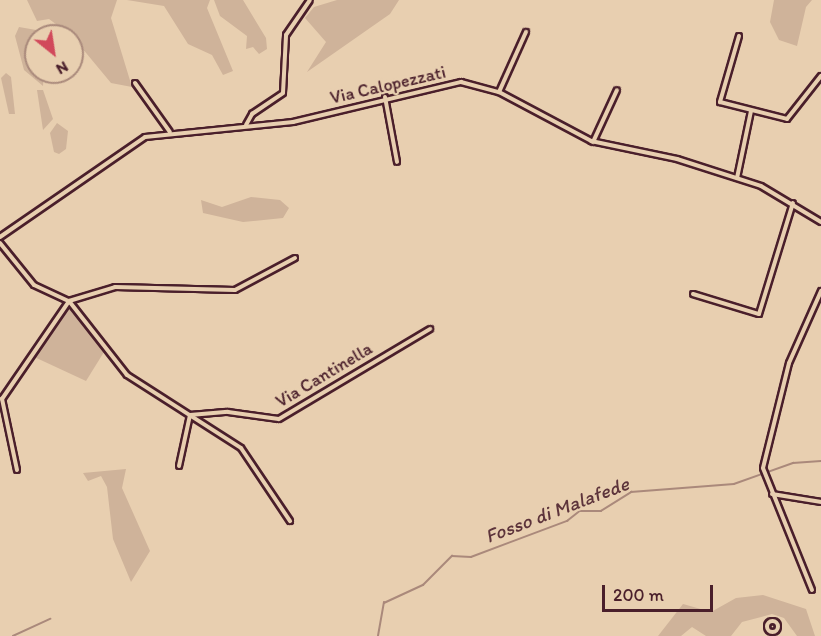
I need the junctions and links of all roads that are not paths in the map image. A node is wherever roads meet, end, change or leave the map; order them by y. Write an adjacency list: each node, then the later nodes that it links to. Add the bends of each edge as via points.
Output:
1 (310, 0): 10 (street, via 286,35 283,93 252,114)
2 (526, 32): 7 (street)
3 (739, 36): 9 (street, via 718,99)
4 (821, 76): 9 (street, via 788,119)
5 (135, 83): 11 (street)
6 (617, 90): 12 (street)
7 (499, 92): 8 (street, Via Calopezzati, via 458,82); 12 (street, Via Calopezzati)
8 (385, 97): 10 (street, Via Calopezzati, via 297,121); 13 (street)
9 (752, 111): 14 (street)
10 (246, 125): 11 (street, Via Calopezzati)
11 (170, 132): 17 (street, Via Calopezzati, via 136,142)
12 (594, 142): 14 (street, Via Calopezzati)
13 (397, 162)
14 (737, 178): 15 (street, Via Calopezzati)
15 (793, 203): 16 (street, Via Calopezzati); 21 (street, via 758,315)
16 (821, 222)
17 (0, 237)
18 (0, 243): 22 (street, via 34,285)
19 (295, 258): 22 (street, via 237,289 115,287)
20 (821, 291): 27 (street, via 789,363 763,471)
21 (693, 294)
22 (69, 301): 24 (street, via 127,375); 26 (street, via 2,399)
23 (430, 329): 24 (street, Via Cantinella, via 279,419 228,412)
24 (190, 415): 25 (street); 29 (street, via 241,448)
25 (179, 466)
26 (17, 470)
27 (772, 494): 28 (street); 30 (street)
28 (821, 502)
29 (290, 521)
30 (812, 590)

